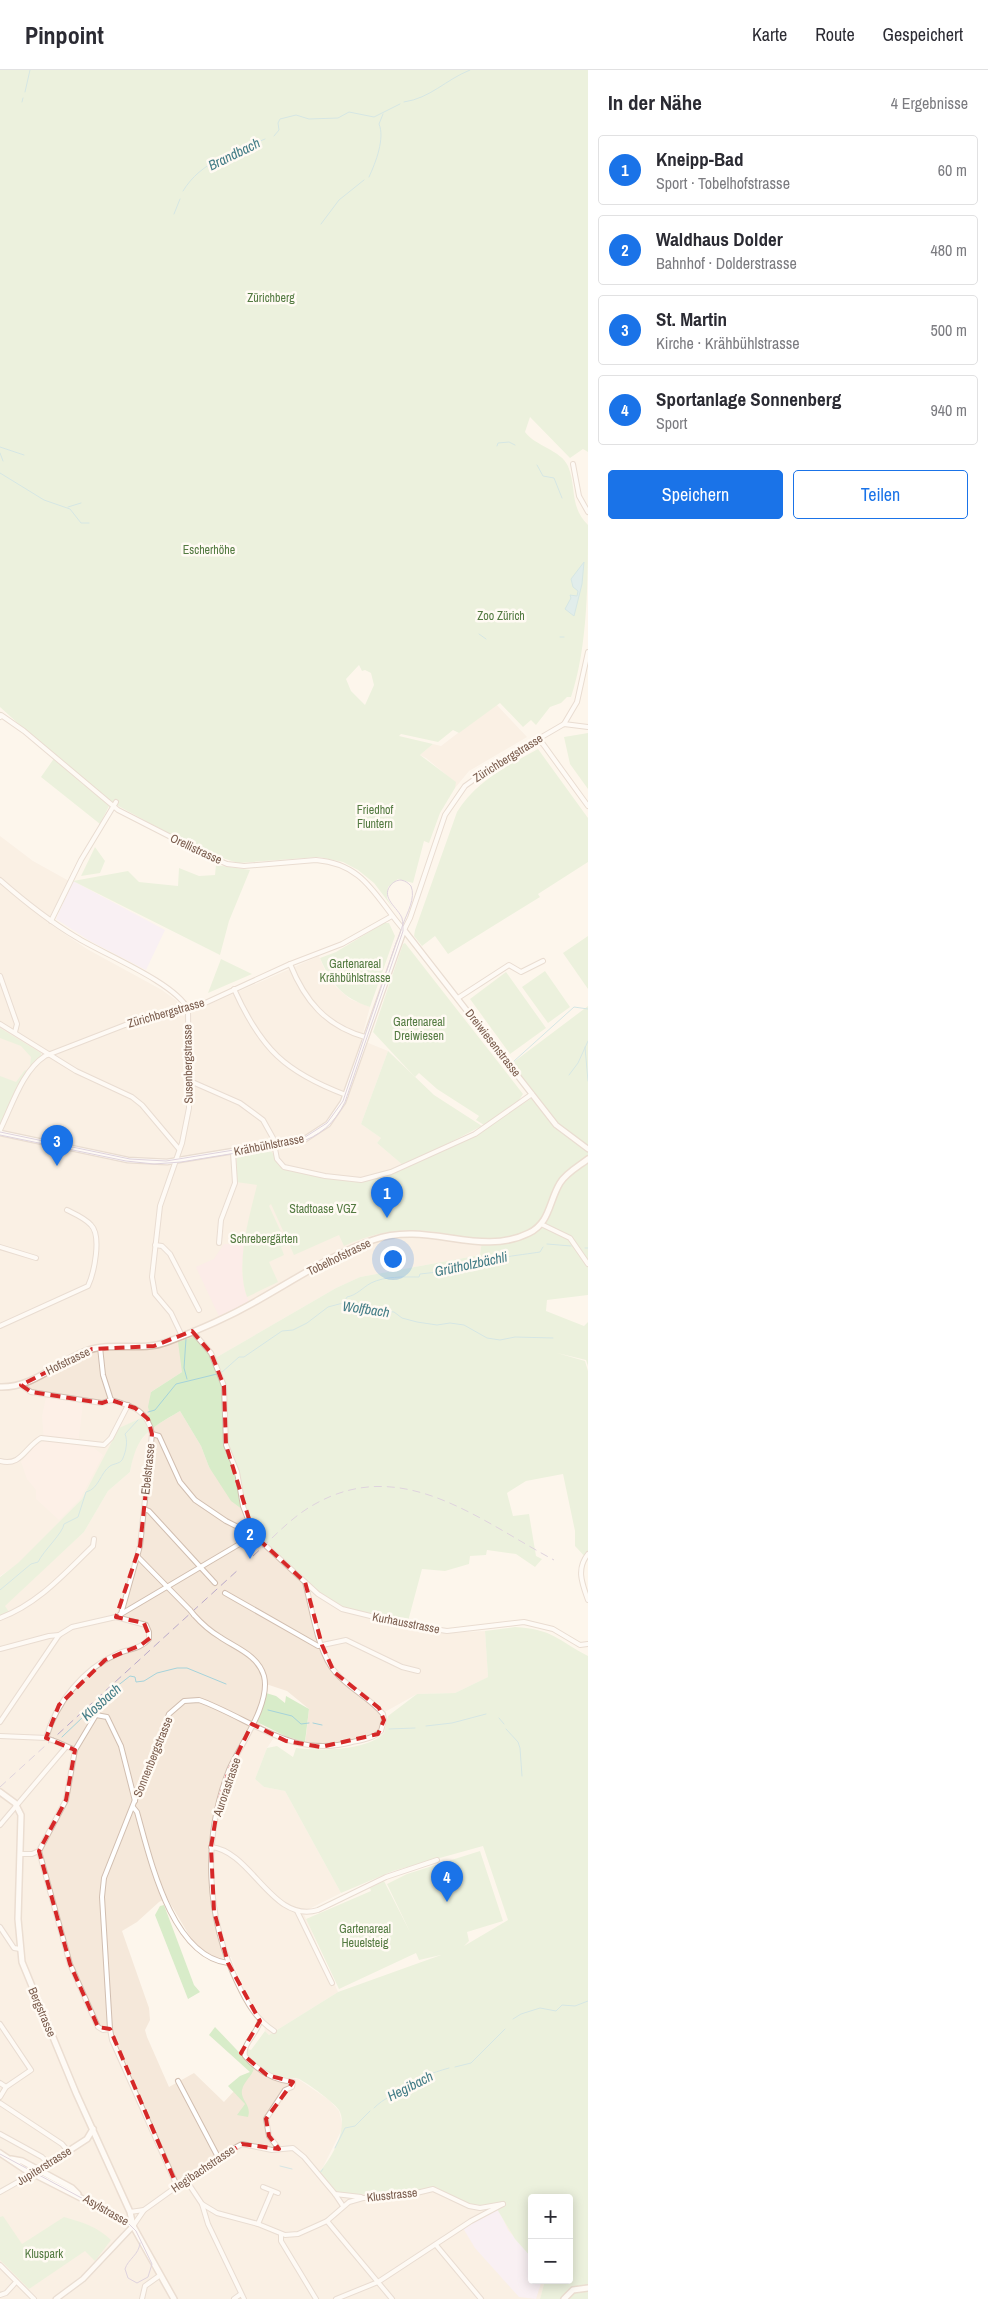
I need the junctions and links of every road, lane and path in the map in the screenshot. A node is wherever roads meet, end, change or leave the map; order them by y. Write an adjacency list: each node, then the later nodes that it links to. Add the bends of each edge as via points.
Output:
1 (573, 464): 2 (street, via 579,496)
2 (588, 512)
3 (588, 652): 5 (street, via 577,702)
4 (0, 717): 10 (street, Orellistrasse, via 24,731)
5 (564, 724): 6 (street); 7 (street, Zürichbergstrasse)
6 (588, 727)
7 (538, 741): 8 (street); 15 (street, Zürichbergstrasse, via 484,771 455,797 445,815)
8 (586, 800): 11 (street)
9 (116, 802): 10 (street)
10 (113, 806): 13 (street, Orellistrasse, via 227,864 252,866 316,860 342,865 365,880); 14 (street, via 80,860)
11 (588, 806)
12 (0, 880): 14 (street, Susenbergstrasse)
13 (392, 916): 15 (street, Orellistrasse); 17 (street, Zürichbergstrasse, via 342,944)
14 (51, 921): 21 (street, Susenbergstrasse, via 147,976 178,997)
15 (404, 930): 20 (street, Dreiwiesenstrasse); 24 (street, Krähbühlstrasse)
16 (543, 960): 20 (street, via 522,972 509,965)
17 (290, 964): 19 (street, Zürichbergstrasse); 24 (street, via 304,994 316,1010 344,1030)
18 (0, 976): 23 (street, via 17,1026)
19 (234, 990): 21 (street, Zürichbergstrasse); 28 (street, via 250,1023 275,1054 307,1078)
20 (458, 998): 27 (street, Dreiwiesenstrasse)
21 (188, 1008): 25 (street, Zürichbergstrasse, via 125,1025); 26 (street, Susenbergstrasse)
22 (0, 1024): 23 (street)
23 (15, 1032): 25 (street)
24 (365, 1037): 28 (street, Krähbühlstrasse)
25 (50, 1054): 29 (street, Zürichbergstrasse, via 37,1062 26,1078); 31 (street, via 76,1071 132,1097)
26 (190, 1081): 30 (street, via 253,1111 269,1128); 31 (street, Susenbergstrasse, via 188,1118)
27 (532, 1094): 30 (street, via 475,1134 373,1178 348,1180 284,1167 277,1159); 32 (street, Dreiwiesenstrasse, via 556,1125)
28 (346, 1095): 30 (street, Krähbühlstrasse, via 337,1113 319,1132 301,1140)
29 (0, 1132): 35 (street, Krähbühlstrasse, via 135,1161)
30 (274, 1145): 33 (street, Krähbühlstrasse)
31 (179, 1149): 35 (street, Susenbergstrasse)
32 (588, 1149)
33 (233, 1152): 35 (street, Krähbühlstrasse); 38 (street, via 235,1183 221,1220)
34 (588, 1159): 37 (main road, via 562,1180)
35 (176, 1161): 39 (street, Susenbergstrasse, via 163,1197)
36 (67, 1210): 44 (street, via 89,1223 95,1232 94,1268 88,1286)
37 (542, 1224): 42 (street, via 568,1236); 45 (main road, Tobelhofstrasse, via 527,1234 496,1242 418,1233 374,1239 330,1259 259,1300)
38 (219, 1243)
39 (155, 1244): 43 (street, via 170,1254); 46 (street, Susenbergstrasse, via 152,1285)
40 (0, 1247): 41 (street)
41 (36, 1258)
42 (588, 1264)
43 (199, 1310)
44 (0, 1326)
45 (192, 1331): 46 (main road, Tobelhofstrasse); 56 (street, via 208,1348 224,1386 226,1445 237,1472 243,1506)
46 (182, 1336): 47 (main road, Hofstrasse, via 154,1346)
47 (100, 1347): 48 (main road, Hofstrasse); 50 (street, via 103,1375)
48 (21, 1385): 49 (main road, Hofstrasse); 50 (street, Ebelstrasse, via 31,1392 102,1403)
49 (0, 1387)
50 (111, 1400): 51 (street, Ebelstrasse)
51 (128, 1405): 52 (street, Ebelstrasse, via 145,1415); 53 (street, via 104,1446 41,1438 32,1443 17,1461)
52 (152, 1434): 54 (street, Ebelstrasse); 55 (street, Kurhausstrasse, via 159,1436 180,1482 195,1500)
53 (0, 1461)
54 (144, 1509): 60 (street, Ebelstrasse); 61 (street)
55 (247, 1534): 56 (street, Kurhausstrasse); 58 (street)
56 (254, 1536): 58 (street); 62 (street, Kurhausstrasse)
57 (94, 1540): 69 (street, via 94,1546 37,1600 23,1610)
58 (247, 1540): 61 (street)
59 (588, 1554): 66 (street, via 580,1574)
60 (138, 1557): 64 (street, Aurorastrasse); 67 (street, Ebelstrasse)
61 (201, 1567): 63 (street); 64 (street)
62 (305, 1582): 71 (street, Kurhausstrasse, via 342,1609 407,1625 460,1631 524,1622 554,1630 580,1645); 72 (street, Sonnenbergstrasse)
63 (215, 1583)
64 (168, 1587): 67 (street); 76 (street, Aurorastrasse, bridge, via 214,1633 247,1653 262,1671 265,1682 263,1700)
65 (225, 1593): 72 (street)
66 (588, 1600)
67 (121, 1614): 68 (street)
68 (116, 1617): 70 (street, via 72,1627); 78 (street, via 122,1621 142,1623 148,1628 148,1639 141,1646 105,1660 88,1674 59,1705)
69 (0, 1618)
70 (59, 1635): 73 (street); 75 (street)
71 (588, 1644)
72 (322, 1646): 74 (street, via 346,1640 402,1667); 76 (street, Sonnenbergstrasse, via 334,1672 383,1714 381,1731 341,1745 321,1747 286,1741)
73 (0, 1650)
74 (418, 1671)
75 (0, 1722)
76 (252, 1724): 82 (street, Sonnenbergstrasse, via 199,1700 184,1701 178,1705 170,1714); 86 (street, Aurorastrasse, via 229,1771 218,1805)
77 (0, 1736): 78 (street)
78 (48, 1739): 79 (street, bridge)
79 (66, 1747): 80 (street); 83 (street)
80 (75, 1750): 82 (street, via 93,1718 100,1714 107,1717 120,1746); 87 (street, via 66,1800)
81 (0, 1792): 83 (main road)
82 (135, 1802): 84 (street, Sonnenbergstrasse)
83 (17, 1805): 85 (street); 88 (main road, Bergstrasse, via 21,1815)
84 (133, 1807): 93 (street, via 159,1886 188,1940 207,1958); 97 (street, Sonnenbergstrasse, via 103,1887)
85 (0, 1825)
86 (211, 1847): 90 (street, via 225,1850 286,1907); 93 (street, Aurorastrasse, via 214,1911)
87 (39, 1851): 88 (street); 97 (street, via 70,1964 98,2027)
88 (20, 1854): 92 (main road, Bergstrasse)
89 (437, 1860): 90 (street, via 397,1872 318,1910)
90 (297, 1911): 94 (street)
91 (0, 1928): 92 (street, via 14,1948)
92 (20, 1949): 104 (main road, Bergstrasse, via 34,1994)
93 (228, 1963): 95 (street, Aurorastrasse)
94 (332, 1983)
95 (260, 2021): 98 (street, Aurorastrasse); 108 (street, via 245,2048 245,2056 267,2075 293,2082 266,2119 269,2136)
96 (0, 2024): 101 (street, via 30,2070)
97 (110, 2029): 117 (street, Sonnenbergstrasse)
98 (274, 2031)
99 (178, 2081): 111 (street)
100 (0, 2083): 101 (street)
101 (6, 2087): 102 (street)
102 (0, 2097)
103 (0, 2103): 109 (street)
104 (93, 2129): 106 (main road, Jupiterstrasse); 107 (main road, Bergstrasse)
105 (0, 2134): 113 (street)
106 (87, 2139): 107 (main road); 109 (main road, Jupiterstrasse)
107 (98, 2143): 128 (main road, Bergstrasse)
108 (279, 2149): 111 (street, Hegibachstrasse, via 242,2144); 122 (street, Hegibachstrasse, via 296,2149)
109 (68, 2151): 113 (main road, Jupiterstrasse)
110 (0, 2154): 112 (main road, Asylstrasse)
111 (218, 2157): 116 (street, Hegibachstrasse)
112 (11, 2159): 114 (main road, Asylstrasse); 115 (main road, Asylstrasse)
113 (49, 2164): 114 (main road, Jupiterstrasse)
114 (39, 2170): 115 (main road, Jupiterstrasse); 123 (main road, Asylstrasse, via 72,2188)
115 (32, 2174): 120 (street, Jupiterstrasse); 123 (main road, Asylstrasse)
116 (186, 2180): 117 (street, Hegibachstrasse); 125 (street)
117 (177, 2186): 127 (street, Hegibachstrasse)
118 (263, 2187): 119 (street)
119 (272, 2191): 121 (street); 130 (street)
120 (0, 2192)
121 (278, 2193)
122 (335, 2194): 124 (street); 126 (street, Hegibachstrasse)
123 (78, 2195): 131 (main road, Asylstrasse)
124 (363, 2198): 126 (street, Klusstrasse); 133 (street, Klusstrasse, via 400,2197 433,2189 469,2206 480,2208 503,2204 471,2220)
125 (202, 2204): 130 (street, via 228,2217); 139 (street, via 208,2224)
126 (343, 2206): 129 (street, Klusstrasse)
127 (144, 2210): 128 (street, Hegibachstrasse); 131 (street, Hegibachstrasse)
128 (130, 2212): 131 (main road, Bergstrasse)
129 (326, 2221): 132 (street, Klusstrasse, via 298,2234); 137 (street)
130 (258, 2224): 132 (street)
131 (133, 2226): 135 (main road, Bergstrasse); 142 (street, Hegibachstrasse, via 83,2279)
132 (281, 2234): 147 (street, via 281,2242)
133 (436, 2245): 137 (street); 150 (street)
134 (0, 2265): 136 (street)
135 (159, 2276): 143 (street, via 143,2290); 144 (main road, Bergstrasse)
136 (16, 2282): 140 (street); 141 (street)
137 (378, 2282): 148 (street); 149 (street)
138 (588, 2288): 151 (main road, via 573,2290)
139 (242, 2294): 145 (street); 146 (street)
140 (0, 2295)
141 (34, 2299)
142 (56, 2299)
143 (142, 2299)
144 (174, 2299)
145 (234, 2299)
146 (244, 2299)
147 (316, 2299)
148 (336, 2299)
149 (392, 2299)
150 (481, 2299)
151 (564, 2299)

